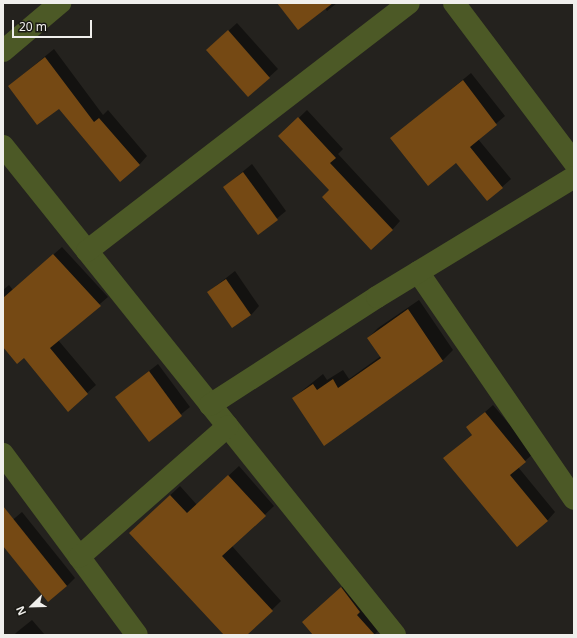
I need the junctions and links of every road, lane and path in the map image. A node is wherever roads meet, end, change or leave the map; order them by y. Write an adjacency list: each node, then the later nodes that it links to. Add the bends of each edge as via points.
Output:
1 (60, 3): 4 (street)
2 (409, 3): 9 (street)
3 (454, 3): 5 (street)
4 (3, 51)
5 (567, 138): 7 (street)
6 (3, 146): 9 (street)
7 (574, 162)
8 (574, 177): 10 (street)
9 (87, 251): 11 (street)
10 (418, 272): 11 (street); 14 (street)
11 (210, 405): 12 (street)
12 (228, 426): 15 (street); 17 (street)
13 (3, 454): 15 (street)
14 (574, 499)
15 (79, 557): 16 (street)
16 (137, 635)
17 (395, 635)

